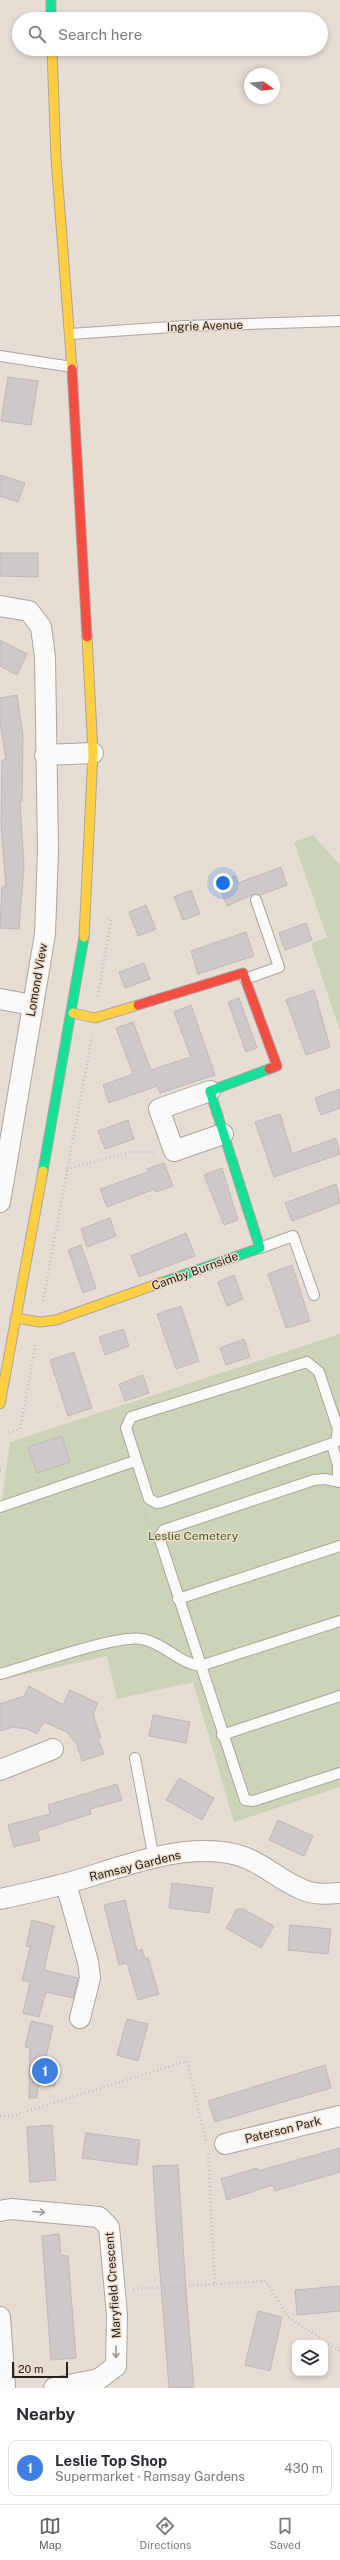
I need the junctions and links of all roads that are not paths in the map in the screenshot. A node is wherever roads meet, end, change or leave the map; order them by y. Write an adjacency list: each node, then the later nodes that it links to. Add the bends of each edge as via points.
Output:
1 (51, 0): 2 (main road)
2 (51, 12)
3 (52, 56): 5 (main road, via 56,159)
4 (340, 321): 5 (lane, Ingrie Avenue, via 186,326)
5 (70, 334): 7 (main road)
6 (0, 356): 7 (lane)
7 (72, 367): 9 (main road)
8 (0, 606): 10 (street, Lomond View, via 29,611 41,628 45,658)
9 (93, 753): 10 (street); 15 (main road, via 87,910)
10 (45, 755): 14 (street, Lomond View, via 48,850 45,934)
11 (256, 900): 12 (lane, via 279,967)
12 (245, 979): 15 (main road, via 243,972 95,1018); 16 (main road, via 277,1066)
13 (0, 999): 14 (street)
14 (32, 1005): 18 (street, Lomond View)
15 (73, 1013): 21 (main road)
16 (210, 1091): 17 (main road); 17 (street, via 160,1109 174,1151)
17 (223, 1134): 19 (main road)
18 (0, 1202)
19 (260, 1248): 20 (lane, via 293,1236); 21 (main road, Camby Burnside, via 56,1320 40,1322)
20 (314, 1295)
21 (15, 1318): 22 (main road)
22 (0, 1404)
23 (332, 1444): 24 (lane, via 162,1502 152,1502 147,1495); 24 (lane, via 338,1439 338,1429 319,1372 311,1364 302,1363 131,1417 126,1428); 25 (lane)
24 (135, 1461): 26 (lane)
25 (339, 1481): 28 (lane, via 314,1480 164,1530 159,1534 159,1541)
26 (0, 1507)
27 (340, 1546): 28 (lane)
28 (178, 1598): 30 (lane)
29 (340, 1621): 30 (lane)
30 (200, 1666): 31 (lane, via 184,1661 154,1642 130,1638); 33 (lane)
31 (0, 1674)
32 (340, 1696): 33 (lane)
33 (222, 1735): 37 (lane, via 244,1800 253,1801)
34 (53, 1749): 36 (street)
35 (135, 1758): 38 (lane)
36 (0, 1770)
37 (340, 1773)
38 (154, 1859): 39 (street, Ramsay Gardens); 40 (street, Ramsay Gardens, via 204,1851 237,1855 270,1869 301,1889 323,1894)
39 (66, 1884): 41 (street, Ramsay Gardens); 42 (street, via 88,1962 90,1978)
40 (340, 1893)
41 (0, 1899)
42 (80, 2018)
43 (340, 2116): 44 (street, Paterson Park)
44 (226, 2144)
45 (0, 2211): 48 (street, Maryfield Crescent, one-way to 48, via 11,2209 99,2217 110,2227 115,2290 116,2366 99,2379)
46 (0, 2317): 47 (street)
47 (5, 2388)
48 (54, 2388)

